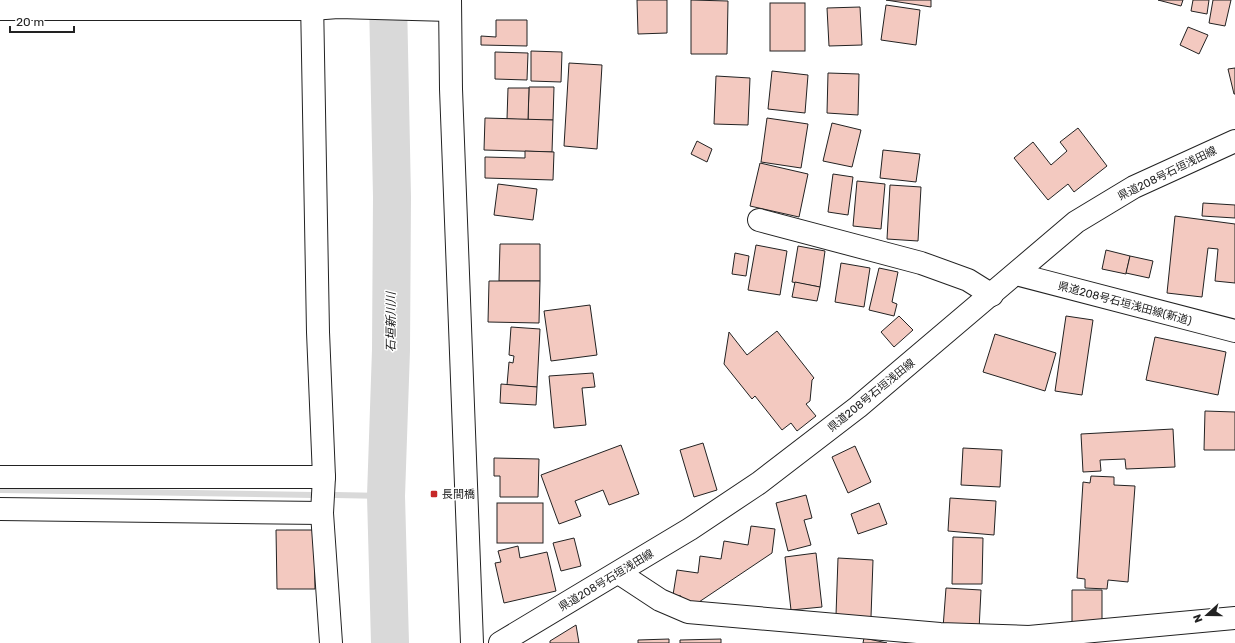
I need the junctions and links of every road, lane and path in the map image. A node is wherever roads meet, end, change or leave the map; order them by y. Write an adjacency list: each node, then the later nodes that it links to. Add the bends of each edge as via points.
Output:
1 (312, 4): 2 (street, via 417,9); 3 (street); 10 (street, via 318,332)
2 (450, 5): 16 (street)
3 (0, 9)
4 (1235, 140): 6 (street, 県道208号石垣浅田線, via 1134,187 1104,204 1076,222)
5 (759, 220): 7 (street, via 921,264 968,280)
6 (1016, 274): 7 (street, 県道208号石垣浅田線); 8 (street, 県道208号石垣浅田線(新道))
7 (992, 295): 13 (street, 県道208号石垣浅田線, via 858,407 759,483)
8 (1235, 331)
9 (0, 477): 10 (street)
10 (324, 477): 12 (street)
11 (0, 509): 12 (street)
12 (322, 513): 15 (street)
13 (619, 573): 14 (street, via 660,600 688,612 940,634 1029,637); 17 (street, 県道208号石垣浅田線)
14 (1235, 618)
15 (331, 643)
16 (472, 643)
17 (500, 643)

